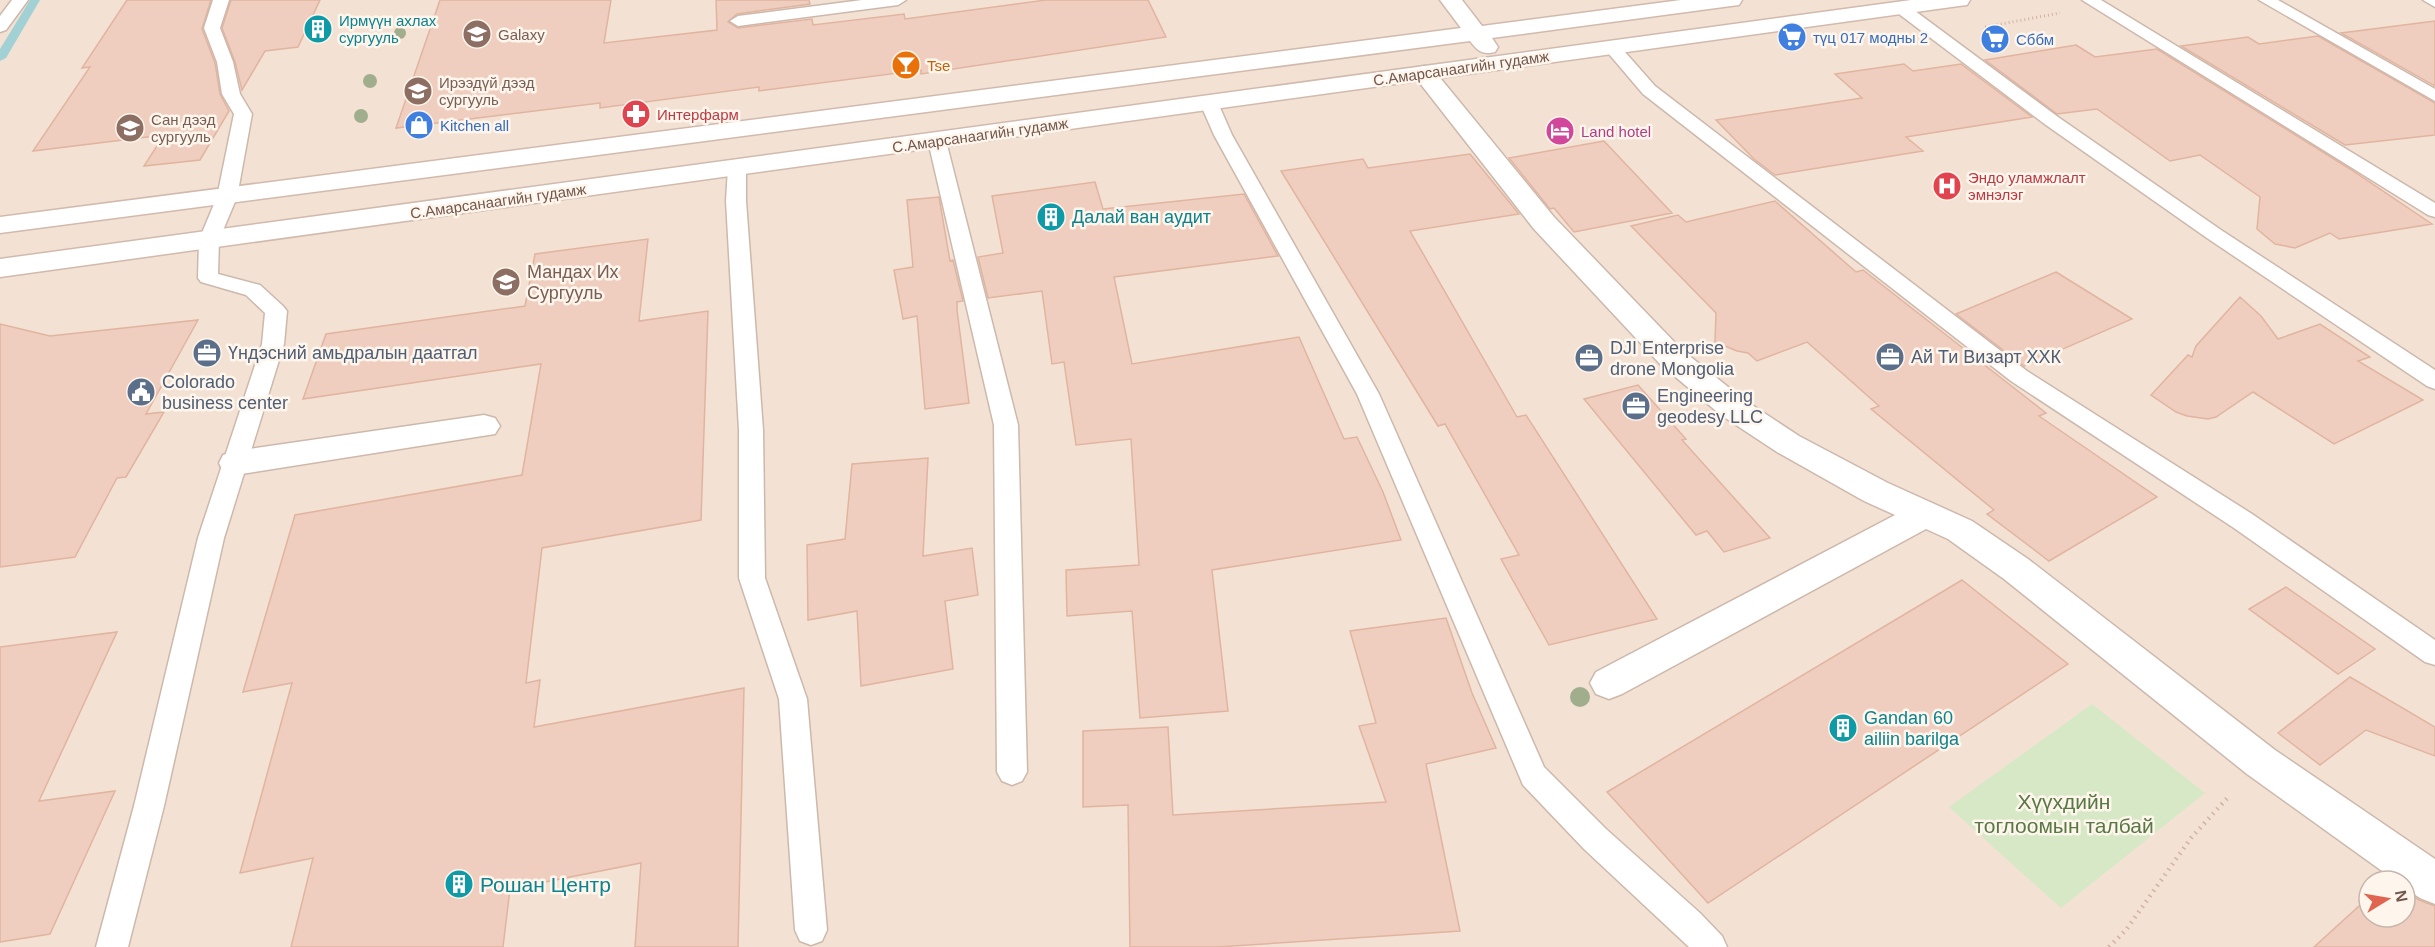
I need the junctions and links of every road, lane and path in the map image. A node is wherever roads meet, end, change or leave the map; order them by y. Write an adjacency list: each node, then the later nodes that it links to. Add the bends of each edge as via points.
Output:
1 (20, 0): 13 (lane)
2 (221, 0): 22 (lane, via 212,28 225,62 231,94 243,114)
3 (896, 0): 12 (lane)
4 (1450, 0): 14 (main road)
5 (1731, 0): 14 (main road, С.Амарсанаагийн гудамж)
6 (1959, 0): 11 (main road, С.Амарсанаагийн гудамж)
7 (2090, 0): 23 (lane)
8 (2267, 0): 18 (lane)
9 (2431, 0): 10 (lane)
10 (2435, 2)
11 (1901, 8): 15 (main road, С.Амарсанаагийн гудамж); 27 (lane, via 2052,121)
12 (738, 21)
13 (0, 27)
14 (1477, 34): 16 (main road); 22 (main road, С.Амарсанаагийн гудамж)
15 (1611, 47): 16 (main road, С.Амарсанаагийн гудамж); 31 (lane, via 1649,90 2019,376 2243,521)
16 (1499, 63): 17 (main road, С.Амарсанаагийн гудамж)
17 (1424, 73): 19 (main road, С.Амарсанаагийн гудамж); 30 (main road, via 1544,223 1671,357 1732,407 1788,444)
18 (2435, 96)
19 (1209, 103): 20 (main road, С.Амарсанаагийн гудамж); 38 (lane, via 1223,135 1368,394 1533,776)
20 (937, 141): 21 (main road, С.Амарсанаагийн гудамж); 34 (lane, via 1006,425)
21 (737, 168): 25 (main road, С.Амарсанаагийн гудамж); 36 (lane, via 751,430 752,578 793,699)
22 (227, 197): 24 (main road, С.Амарсанаагийн гудамж); 25 (lane)
23 (2435, 211)
24 (0, 225)
25 (209, 240): 26 (main road, С.Амарсанаагийн гудамж); 29 (lane, via 208,278 253,290 276,311 273,344)
26 (0, 268)
27 (2435, 381)
28 (484, 426): 29 (main road)
29 (235, 463): 37 (lane, via 212,538)
30 (1926, 514): 32 (main road); 33 (main road, via 1960,530 2016,569)
31 (2435, 654)
32 (1609, 683)
33 (2261, 762): 35 (main road); 39 (path, via 2191,838 2126,930)
34 (1012, 771)
35 (2435, 884)
36 (812, 930)
37 (112, 947)
38 (1711, 947)
39 (2109, 947)

